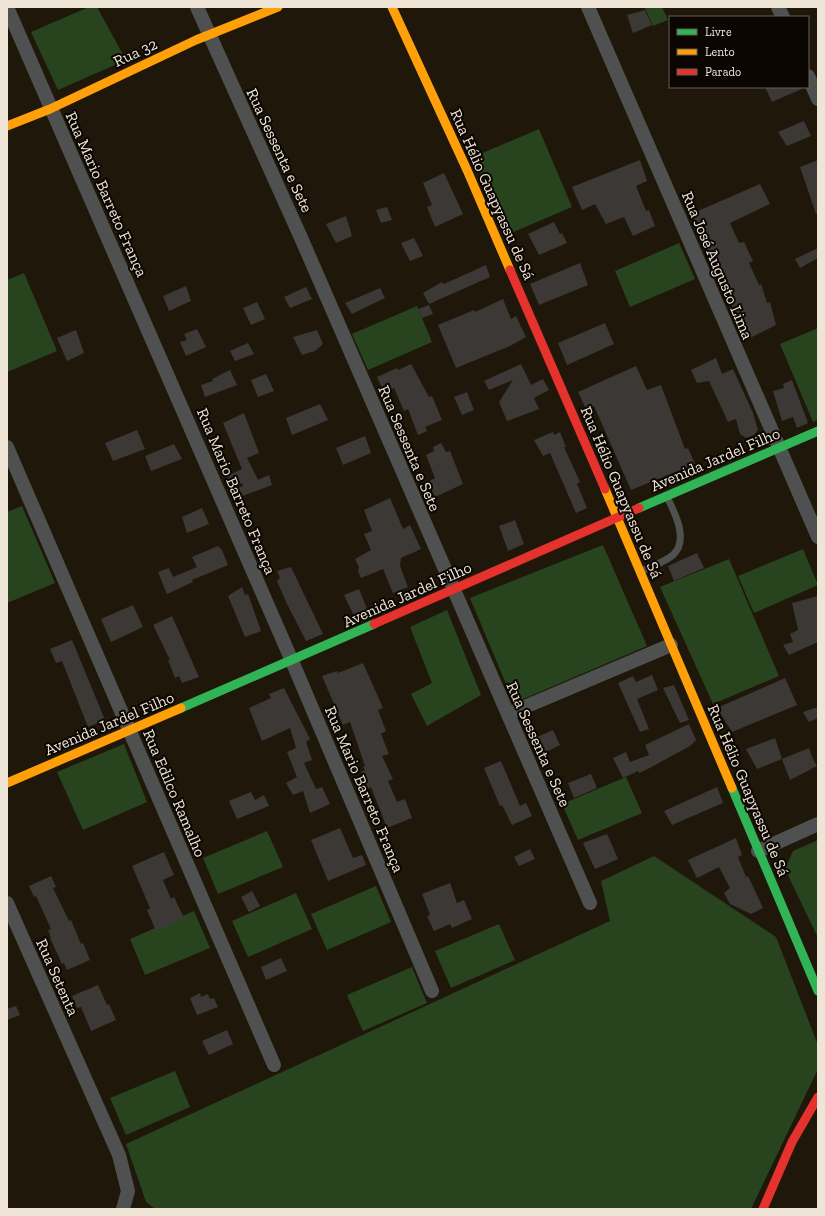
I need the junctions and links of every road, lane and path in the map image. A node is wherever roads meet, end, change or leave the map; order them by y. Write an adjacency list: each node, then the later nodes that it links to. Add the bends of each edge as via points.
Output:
1 (7, 7): 9 (street, Rua Mario Barreto França)
2 (197, 7): 6 (street, Rua Sessenta e Sete)
3 (278, 7): 6 (main road, Rua 32)
4 (392, 7): 15 (main road, Rua Hélio Guapyassu de Sá, via 467,170)
5 (588, 7): 13 (street, Rua José Augusto Lima)
6 (209, 36): 9 (main road, Rua 32); 18 (street, Rua Sessenta e Sete, via 302,240)
7 (809, 78): 8 (street)
8 (818, 99)
9 (50, 109): 10 (main road, Rua 32); 20 (street, Rua Mario Barreto França, via 141,311)
10 (7, 126)
11 (818, 431): 13 (main road, Avenida Jardel Filho)
12 (7, 447): 22 (street, Rua Edilco Ramalho)
13 (779, 448): 14 (main road, Avenida Jardel Filho); 16 (street, Rua José Augusto Lima)
14 (667, 495): 15 (main road, Avenida Jardel Filho); 17 (lane, via 678,521 678,548 672,556)
15 (617, 517): 17 (main road, Rua Hélio Guapyassu de Sá); 18 (main road, Avenida Jardel Filho)
16 (818, 537)
17 (640, 572): 19 (main road, Rua Hélio Guapyassu de Sá)
18 (453, 590): 20 (main road, Avenida Jardel Filho); 21 (street, Rua Sessenta e Sete)
19 (671, 645): 21 (street); 25 (main road, Rua Hélio Guapyassu de Sá)
20 (292, 661): 22 (main road, Avenida Jardel Filho); 28 (street, Rua Mario Barreto França)
21 (508, 714): 27 (street, Rua Sessenta e Sete)
22 (130, 731): 23 (main road, Avenida Jardel Filho); 30 (street, Rua Edilco Ramalho)
23 (7, 783)
24 (818, 824): 25 (street)
25 (758, 851): 29 (main road, Rua Hélio Guapyassu de Sá)
26 (7, 903): 32 (street, Rua Setenta, via 119,1155 128,1191)
27 (590, 903)
28 (432, 991)
29 (818, 991)
30 (274, 1065)
31 (818, 1097): 33 (main road, via 792,1142)
32 (122, 1209)
33 (763, 1209)

